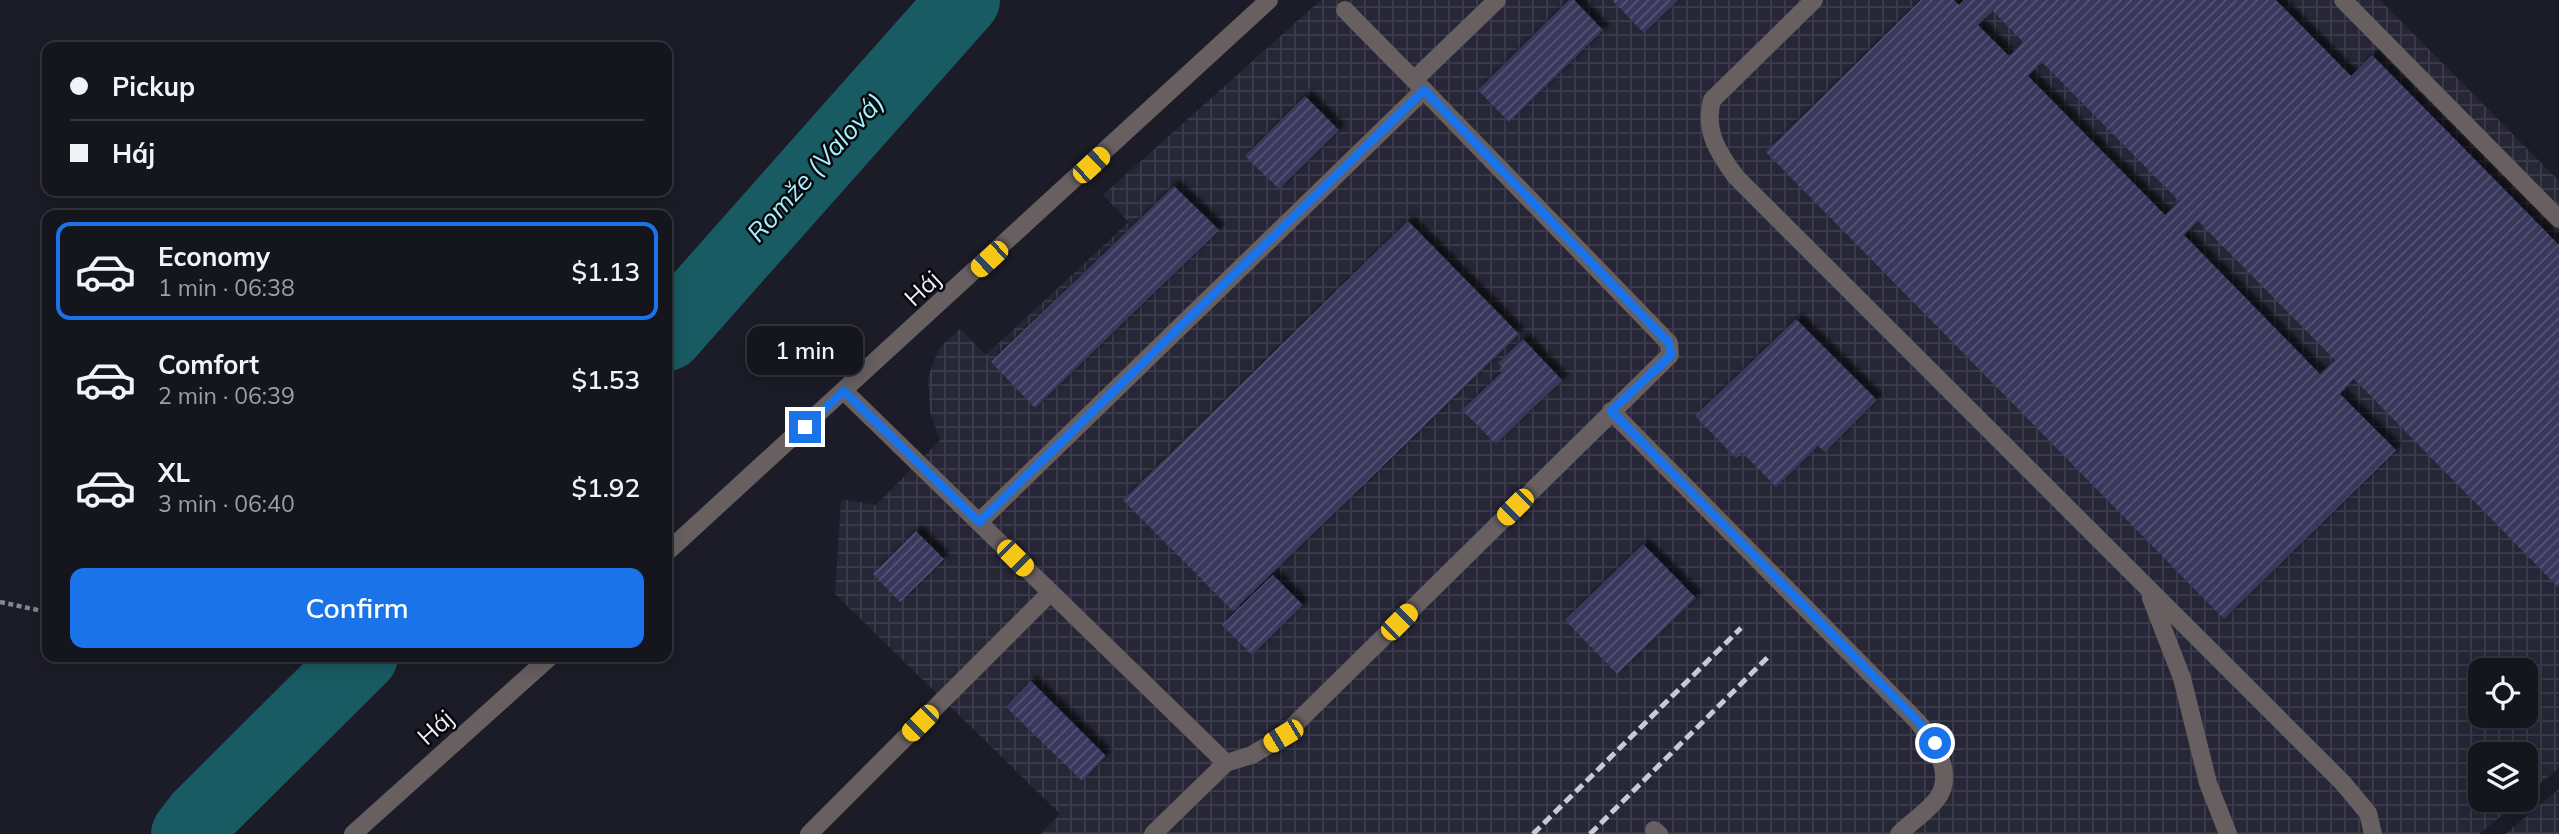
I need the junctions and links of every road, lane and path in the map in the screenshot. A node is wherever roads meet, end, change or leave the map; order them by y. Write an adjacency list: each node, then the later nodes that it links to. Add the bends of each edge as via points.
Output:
1 (1269, 0): 8 (street, Háj)
2 (1497, 0): 6 (street)
3 (1814, 0): 12 (street, via 1712,100 1708,123 1720,155 1736,177)
4 (2343, 0): 7 (street)
5 (1345, 10): 6 (street)
6 (1419, 85): 9 (street, via 1669,343 1671,355); 10 (street)
7 (2559, 219)
8 (844, 391): 10 (street); 11 (street, Háj)
9 (1611, 411): 17 (street, via 1283,736 1252,755); 23 (street, via 1935,743 1943,772 1940,795)
10 (979, 522): 13 (street)
11 (672, 547)
12 (2149, 591): 24 (street, via 2182,678 2208,783); 25 (street, via 2349,790 2368,813)
13 (1050, 593): 17 (street); 21 (street)
14 (0, 602): 15 (path)
15 (42, 611)
16 (544, 662): 18 (street, Háj)
17 (1226, 763): 22 (street)
18 (383, 807): 19 (street, Háj); 20 (street)
19 (353, 834)
20 (370, 834)
21 (809, 834)
22 (1153, 834)
23 (1899, 834)
24 (2228, 834)
25 (2373, 834)

